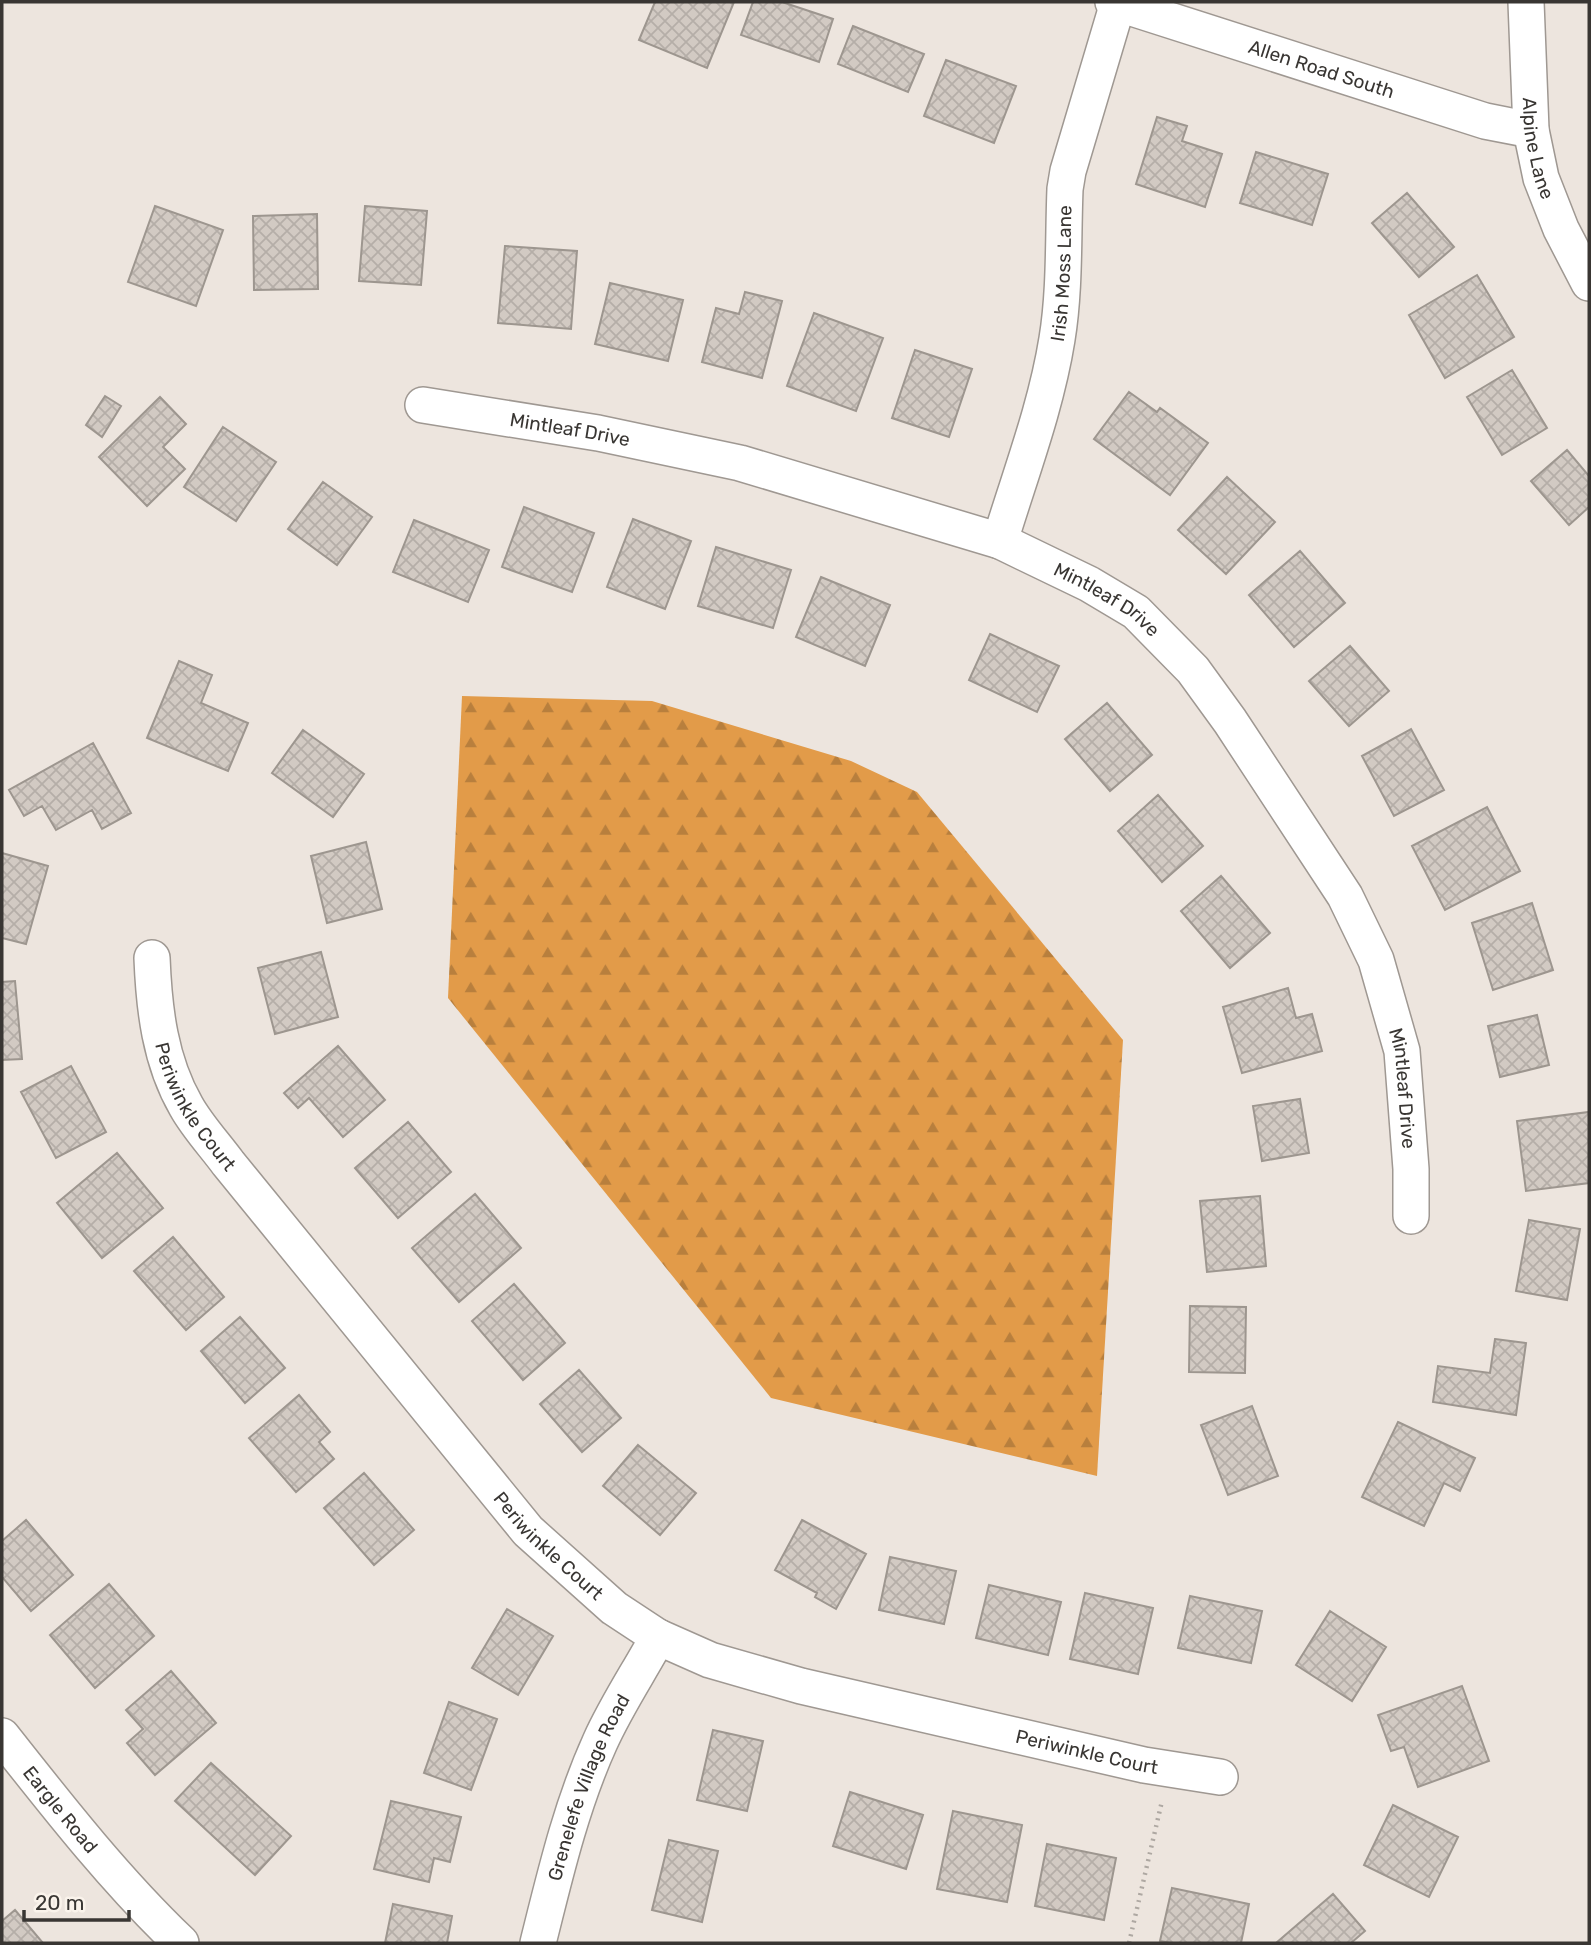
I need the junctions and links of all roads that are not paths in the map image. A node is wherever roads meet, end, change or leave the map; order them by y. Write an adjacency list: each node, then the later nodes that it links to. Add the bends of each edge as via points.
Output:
1 (1115, 2): 3 (street, Allen Road South, via 1485,121); 6 (street, Irish Moss Lane, via 1065,189 1061,311 1046,389)
2 (1526, 2): 3 (street, Alpine Lane)
3 (1531, 130): 4 (street, Alpine Lane, via 1541,178)
4 (1589, 283)
5 (423, 405): 6 (street, Mintleaf Drive, via 598,433 740,463)
6 (1000, 541): 8 (street, Mintleaf Drive, via 1089,584 1136,612 1161,636 1208,690 1345,896 1376,960 1402,1051)
7 (152, 958): 9 (street, Periwinkle Court, via 154,1007 168,1069 186,1106 214,1144 528,1531 614,1608)
8 (1410, 1216)
9 (658, 1637): 11 (street, Periwinkle Court, via 710,1660 801,1686 1144,1765); 13 (street, Grenelefe Village Road, via 601,1739 584,1780)
10 (2, 1736): 12 (street, Eargle Road, via 76,1830)
11 (1220, 1777)
12 (181, 1943)
13 (538, 1943)

